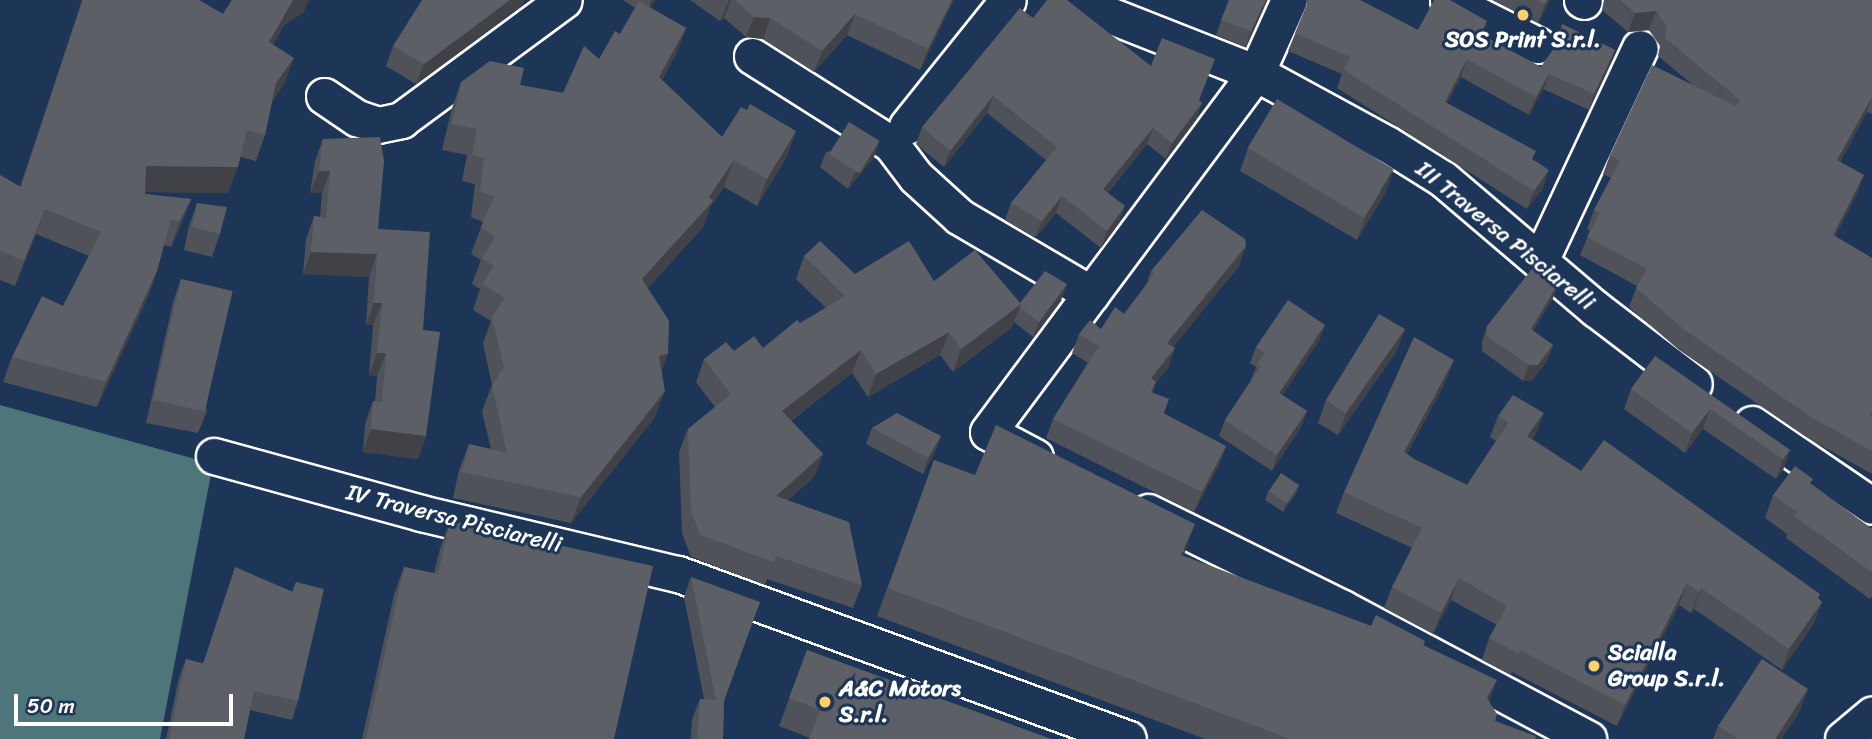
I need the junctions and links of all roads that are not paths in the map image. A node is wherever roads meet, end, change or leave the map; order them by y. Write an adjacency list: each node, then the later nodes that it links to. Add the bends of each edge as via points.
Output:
1 (564, 0): 10 (street, via 401,120 378,125 357,118)
2 (1008, 0): 11 (street)
3 (1071, 0): 9 (street, III Traversa Pisciarelli)
4 (1289, 0): 9 (street)
5 (1448, 0): 6 (street)
6 (1538, 45)
7 (1640, 48): 12 (street)
8 (752, 56): 13 (street, via 891,144 916,177 960,217)
9 (1256, 73): 12 (street, III Traversa Pisciarelli, via 1443,179); 13 (street)
10 (324, 96)
11 (907, 125)
12 (1540, 261): 17 (street, III Traversa Pisciarelli, via 1667,366)
13 (1091, 294): 15 (street, via 988,432)
14 (214, 456): 19 (street, IV Traversa Pisciarelli, via 421,513 678,574)
15 (1063, 471)
16 (1121, 499): 20 (street, via 1342,608)
17 (1872, 506)
18 (1872, 715): 21 (street)
19 (1128, 739)
20 (1588, 739)
21 (1843, 739)

